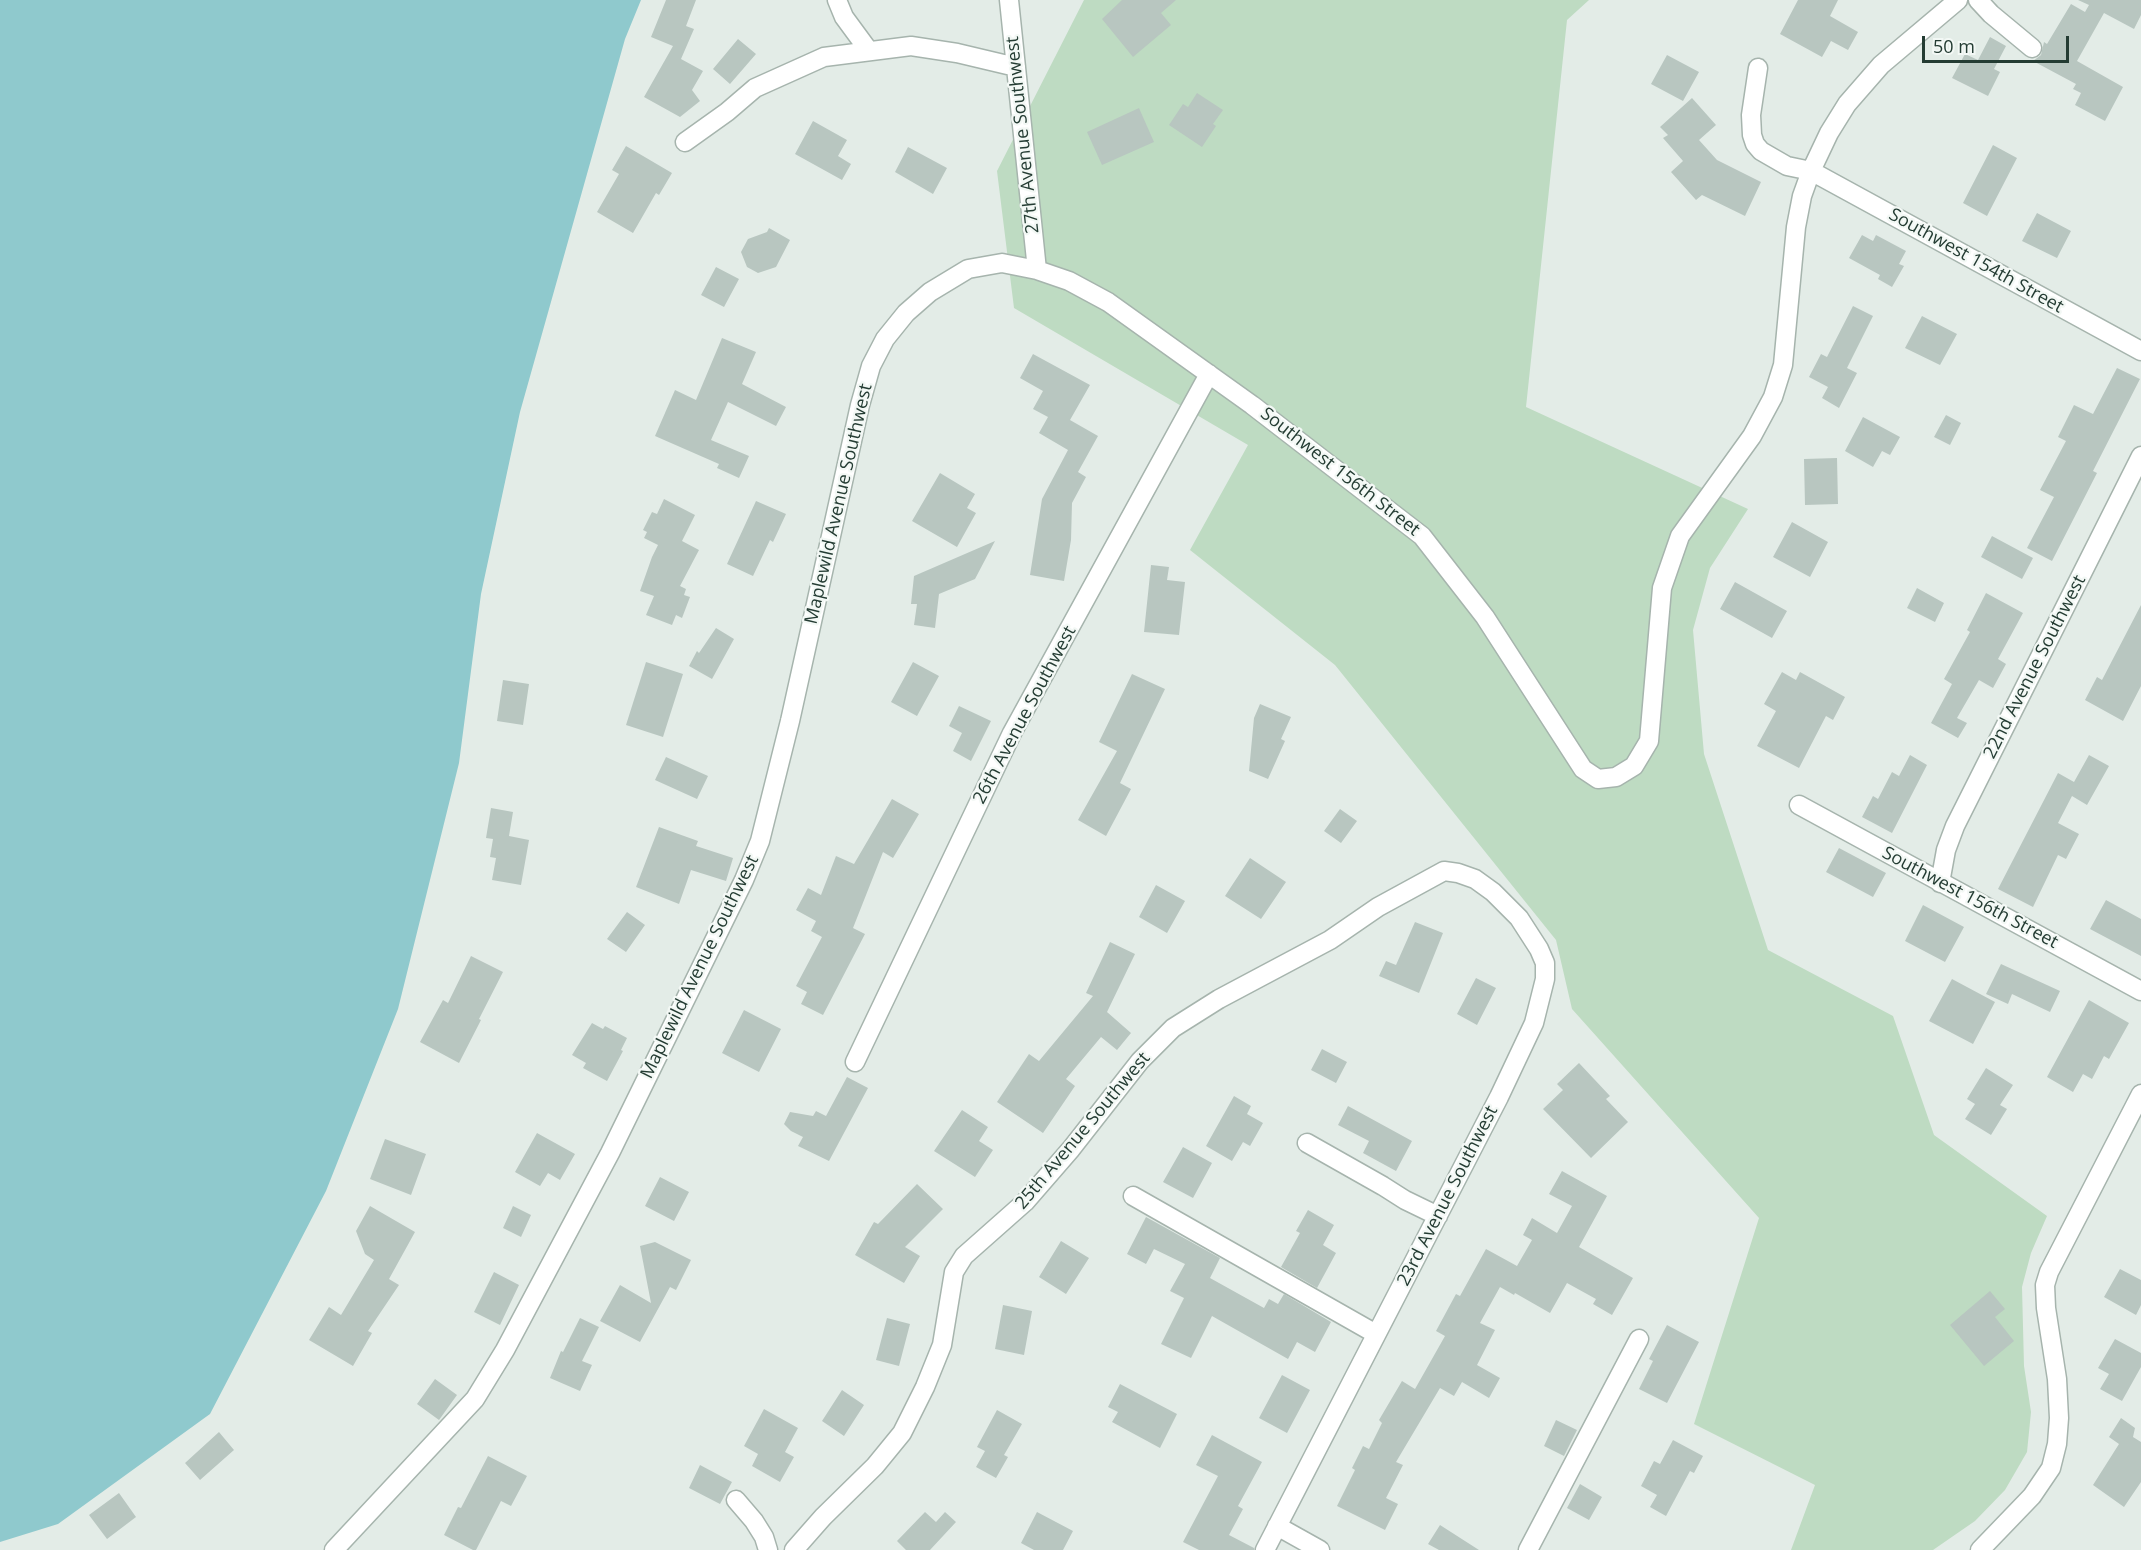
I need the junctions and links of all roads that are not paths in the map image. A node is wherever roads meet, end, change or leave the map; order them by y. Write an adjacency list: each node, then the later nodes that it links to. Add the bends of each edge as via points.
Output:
1 (837, 0): 6 (street, via 844,17)
2 (1009, 0): 7 (street, 27th Avenue Southwest)
3 (1958, 0): 10 (street, via 1881,65 1847,104)
4 (1978, 0): 5 (street)
5 (2032, 48)
6 (870, 51): 7 (street, via 911,46); 9 (street, via 824,57 755,88)
7 (1016, 67): 11 (street, 27th Avenue Southwest)
8 (1758, 68): 10 (street, Southwest 154th Street, via 1751,115 1755,144 1787,166)
9 (685, 142)
10 (1811, 171): 12 (street, Southwest 154th Street); 13 (street, Southwest 156th Street, via 1796,227 1783,365 1773,397 1752,436 1680,536 1662,588 1648,741 1634,766 1616,777 1598,779 1583,769 1485,617 1422,536)
11 (1037, 270): 13 (street, Southwest 156th Street, via 1069,281 1108,302); 28 (street, Maplewild Avenue Southwest, via 1002,262 968,270 930,292 885,339 871,366 860,405 790,721 760,841 744,880 610,1153 505,1350 475,1399)
12 (2141, 351)
13 (1209, 374): 19 (street, 26th Avenue Southwest, via 1012,733)
14 (2141, 456): 17 (street, 22nd Avenue Southwest, via 1955,826)
15 (1798, 805): 17 (street, Southwest 156th Street)
16 (1444, 871): 23 (street, 23rd Avenue Southwest, via 1474,879 1519,918 1545,963 1545,979 1534,1023); 30 (street, 25th Avenue Southwest, via 1173,1028 1140,1061 1025,1202 964,1256 954,1272 942,1345 902,1433)
17 (1940, 883): 18 (street, Southwest 156th Street)
18 (2141, 991)
19 (855, 1062)
20 (2141, 1094): 34 (street, via 2045,1285 2059,1418 2050,1468 2032,1496)
21 (1307, 1143): 23 (street)
22 (1133, 1196): 24 (street)
23 (1438, 1216): 24 (street, 23rd Avenue Southwest)
24 (1376, 1335): 27 (street, 23rd Avenue Southwest)
25 (1639, 1339): 33 (street)
26 (736, 1500): 29 (street, via 754,1521)
27 (1277, 1527): 31 (street, 23rd Avenue Southwest); 32 (street)
28 (334, 1550)
29 (768, 1550)
30 (794, 1550)
31 (1265, 1550)
32 (1320, 1550)
33 (1528, 1550)
34 (1980, 1550)

